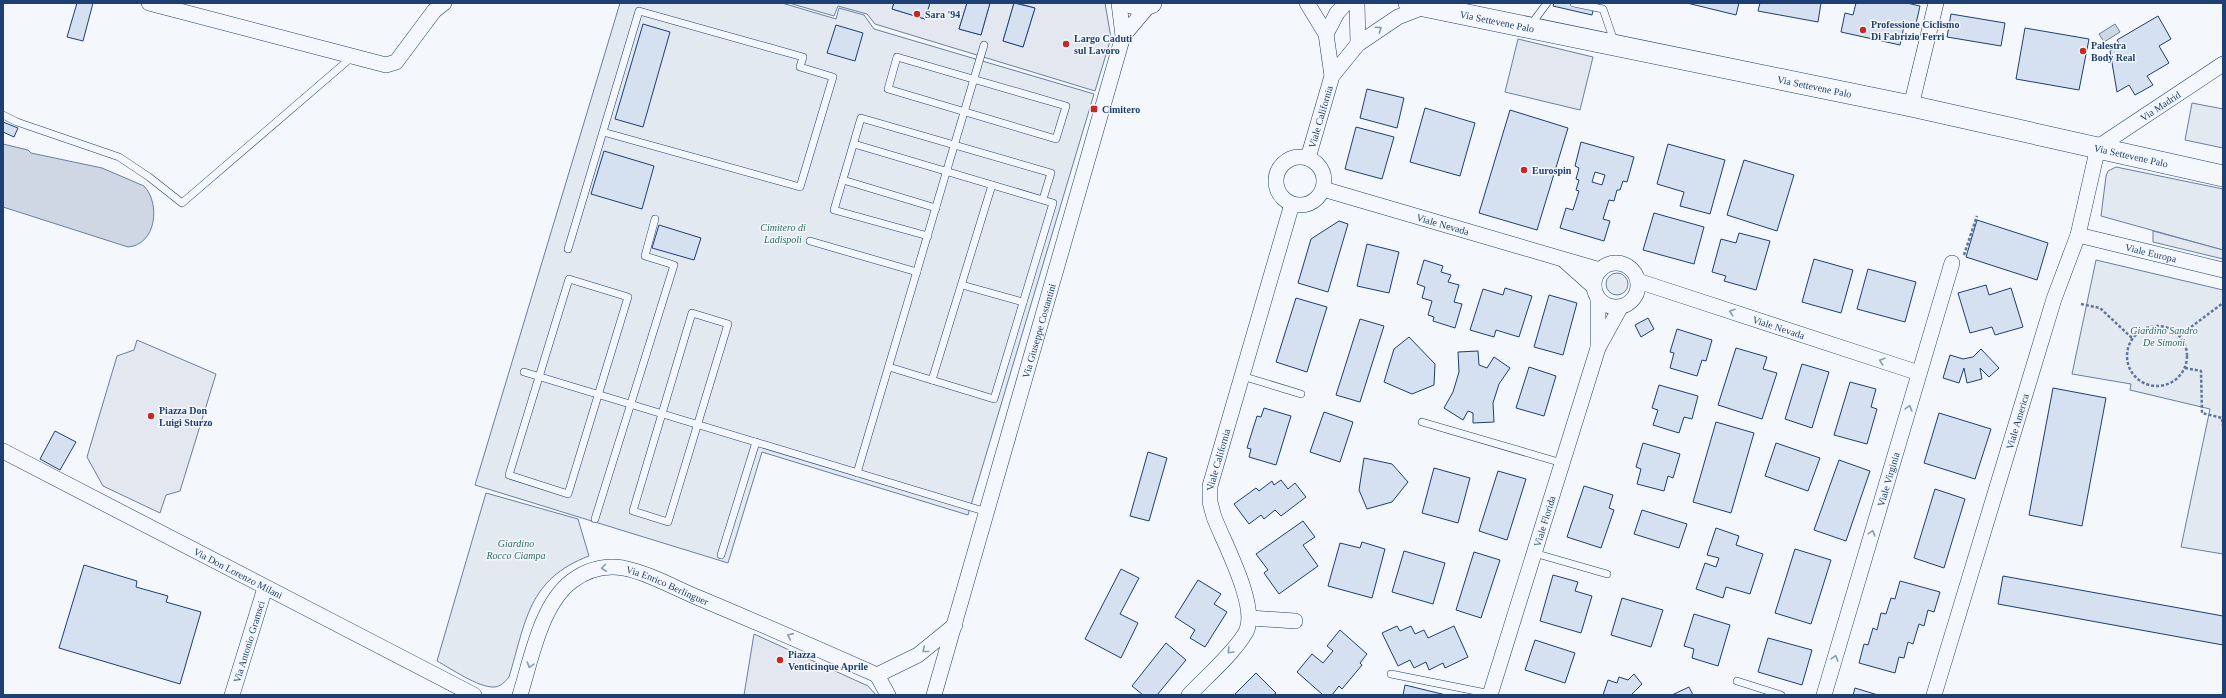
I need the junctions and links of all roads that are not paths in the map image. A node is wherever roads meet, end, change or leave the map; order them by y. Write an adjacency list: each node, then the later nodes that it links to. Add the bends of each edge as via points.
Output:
1 (149, 3): 18 (street)
2 (444, 3): 18 (street, via 434,11 394,64 380,64)
3 (1119, 3): 14 (street)
4 (1144, 3): 14 (street)
5 (1307, 3): 13 (street, Viale California)
6 (1346, 3): 13 (street, via 1337,13)
7 (1357, 3): 15 (street)
8 (1546, 3): 12 (lane)
9 (1574, 3): 17 (lane, via 1603,9)
10 (1936, 3): 22 (street)
11 (1417, 5): 12 (street, Via Settevene Palo); 15 (street, Viale California, one-way to 11)
12 (1529, 28): 17 (street, Via Settevene Palo)
13 (1326, 34): 20 (street, Viale California)
14 (1123, 36): 70 (street, Via Giuseppe Costantini)
15 (1358, 44): 20 (street, Viale California)
16 (984, 45): 21 (lane)
17 (1616, 45): 22 (street, Via Settevene Palo)
18 (352, 57): 24 (lane, via 182,203 149,176 119,157)
19 (2223, 64): 28 (street, Via Madrid)
20 (1332, 76): 29 (street, Viale California)
21 (974, 79): 23 (lane); 23 (lane, via 898,57 888,89); 23 (lane, via 1066,106 1056,138)
22 (1911, 106): 28 (street, Via Settevene Palo)
23 (965, 111): 27 (lane)
24 (3, 115)
25 (603, 132): 25 (lane, via 800,187 833,77 800,67 803,57 639,11); 42 (lane)
26 (854, 144): 27 (lane, via 861,118); 30 (lane); 32 (lane)
27 (955, 144): 30 (lane); 35 (lane, via 1051,173)
28 (2098, 147): 31 (street, Via Settevene Palo); 39 (street, Viale America)
29 (1308, 158): 34 (street, via 1320,167 1323,174); 36 (street, via 1300,157 1286,161 1277,173 1276,181 1280,195)
30 (946, 171): 33 (lane); 37 (lane)
31 (2221, 175)
32 (843, 180): 37 (lane); 40 (lane, via 834,210)
33 (992, 185): 35 (lane); 49 (lane)
34 (1323, 189): 36 (street, via 1314,201 1307,204); 44 (street, Viale Nevada)
35 (1043, 199): 51 (lane, via 1053,203)
36 (1292, 204): 58 (street, Viale California)
37 (936, 208): 40 (lane)
38 (655, 219): 62 (lane, via 645,256 674,266)
39 (2078, 235): 46 (street, Viale Europa); 91 (street, Viale America, via 2054,299)
40 (928, 236): 47 (lane)
41 (810, 241): 47 (lane)
42 (568, 249)
43 (1959, 259): 56 (street, Viale Virginia)
44 (1564, 260): 45 (street, Viale Nevada); 50 (street, Viale Nevada)
45 (1600, 270): 48 (street, via 1609,264 1625,264 1631,268); 50 (street, via 1596,276)
46 (2223, 270)
47 (917, 272): 54 (lane)
48 (1638, 282): 52 (street, via 1637,295 1628,305); 56 (street, Viale Nevada, one-way to 48)
49 (962, 285): 51 (lane); 59 (lane)
50 (1596, 293): 52 (street, via 1612,308); 53 (street, Viale Florida)
51 (1023, 302): 59 (lane, via 994,399)
52 (1620, 308): 53 (street, Viale Florida)
53 (1598, 348): 68 (street, Viale Florida)
54 (889, 367): 59 (lane); 69 (lane)
55 (524, 372): 57 (lane)
56 (1919, 373): 90 (street, Viale Virginia, one-way to 56)
57 (539, 376): 60 (lane); 60 (lane, via 569,279 628,297); 60 (lane, via 509,475 568,494)
58 (1242, 376): 61 (lane); 76 (street, Viale California, via 1209,494 1214,517 1248,601)
59 (932, 380)
60 (598, 394): 62 (lane)
61 (1301, 394)
62 (631, 404): 63 (lane); 71 (lane)
63 (662, 413): 65 (lane); 65 (lane, via 632,511 668,522); 65 (lane, via 692,314 728,324)
64 (1422, 422): 68 (lane)
65 (698, 424): 66 (lane)
66 (756, 442): 69 (lane); 73 (lane)
67 (3, 452): 75 (street, Via Don Lorenzo Milani)
68 (1562, 463): 72 (street, Viale Florida)
69 (857, 472): 70 (lane)
70 (988, 512): 78 (street, Via Giuseppe Costantini)
71 (595, 518)
72 (1534, 553): 74 (lane); 82 (street, Viale Florida)
73 (721, 556)
74 (1607, 574)
75 (265, 588): 83 (street, Via Antonio Gramsci); 84 (street, Via Don Lorenzo Milani)
76 (1250, 618): 77 (street); 88 (street, one-way to 88, via 1246,631 1237,644)
77 (1295, 621)
78 (955, 625): 80 (street, one-way to 80, via 918,655); 87 (street, Via Giuseppe Costantini)
79 (1391, 674): 82 (lane)
80 (877, 675): 85 (street, Via Enrico Berlinguer, one-way to 85, via 643,574 611,567 590,570 571,582 557,597 546,617); 86 (street)
81 (1737, 681): 89 (lane)
82 (1491, 694)
83 (232, 695)
84 (474, 695)
85 (520, 695)
86 (888, 695)
87 (934, 695)
88 (1189, 695)
89 (1781, 695)
90 (1824, 695)
91 (1934, 695)

